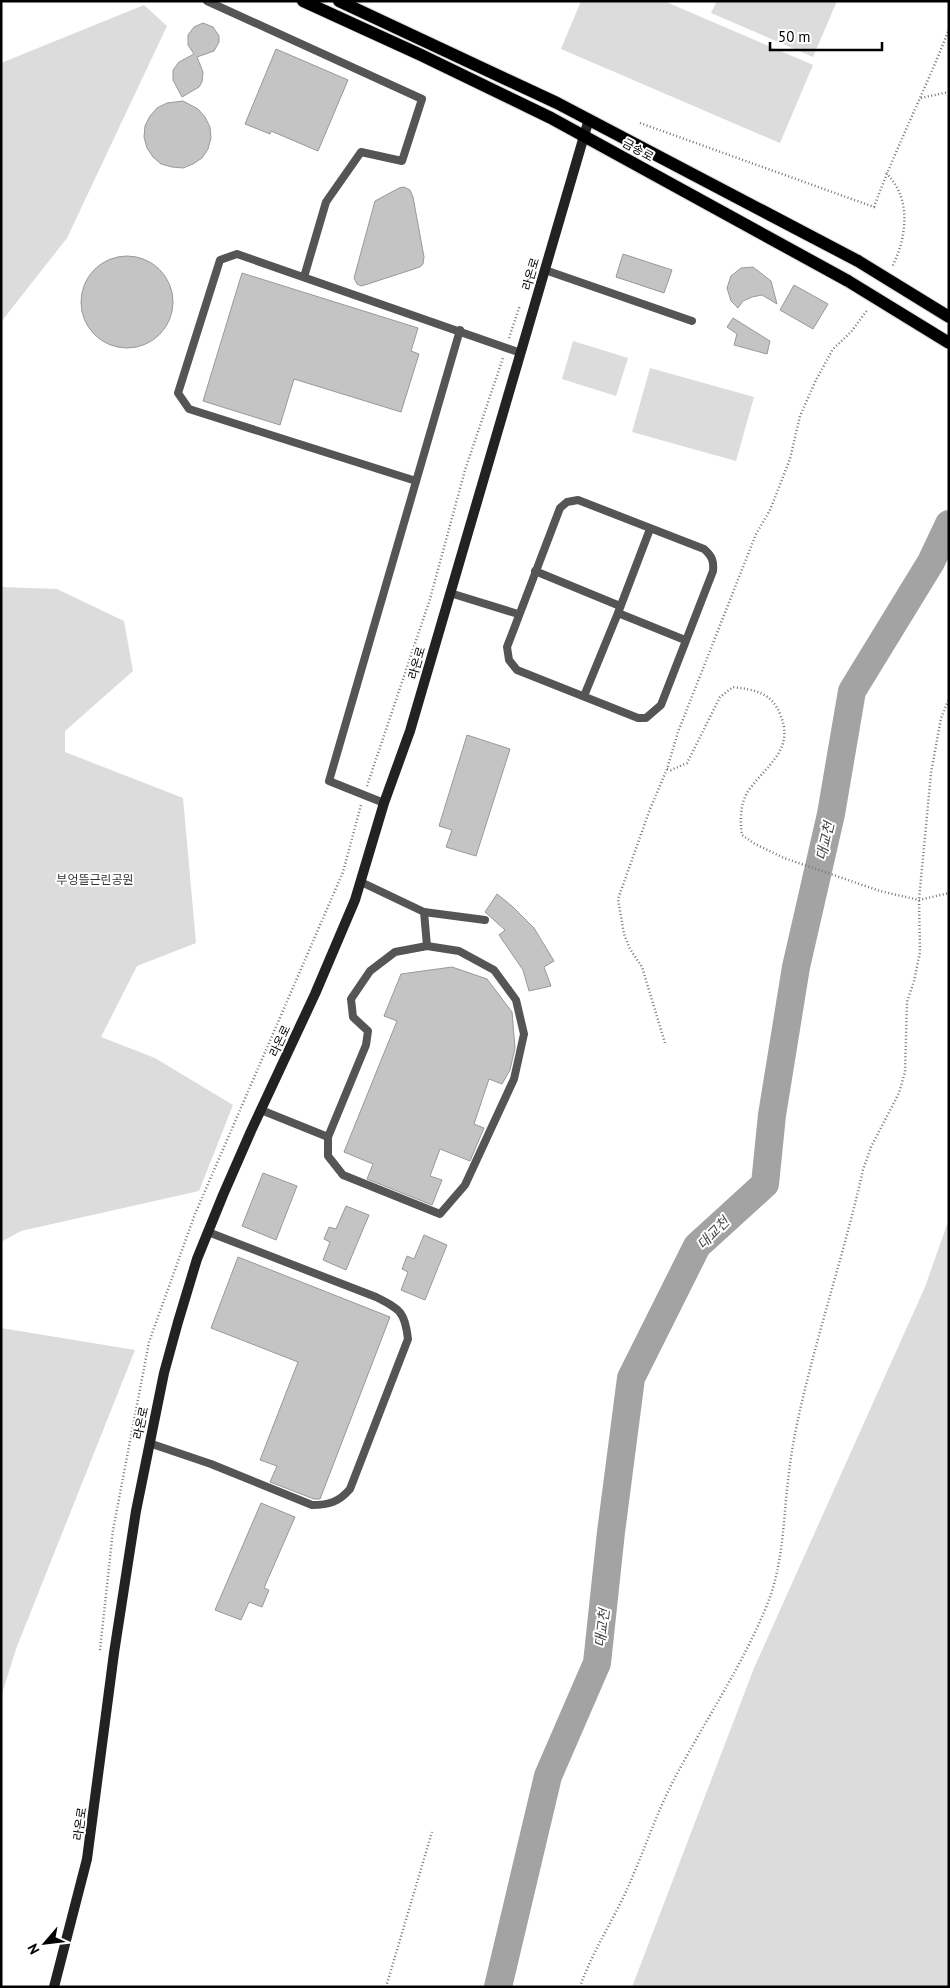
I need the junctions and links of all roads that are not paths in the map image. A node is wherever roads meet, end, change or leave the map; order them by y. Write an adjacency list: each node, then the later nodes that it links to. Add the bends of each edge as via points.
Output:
1 (207, 1): 7 (lane, via 422,99 402,161 361,152 326,202)
2 (303, 1): 5 (main road, 금송로)
3 (339, 1): 4 (main road, 금송로)
4 (589, 119): 5 (main road, 라온로); 8 (main road, 금송로, bridge, via 858,261)
5 (584, 136): 6 (main road, 라온로); 11 (main road, 금송로, bridge, via 848,281)
6 (545, 270): 9 (lane); 12 (main road, 라온로)
7 (304, 277): 10 (lane); 13 (lane, via 237,254 220,260 178,392 189,409)
8 (949, 317)
9 (692, 321)
10 (460, 330): 12 (lane); 13 (lane)
11 (949, 343)
12 (521, 353): 16 (main road, 라온로)
13 (416, 481): 21 (lane, via 329,781)
14 (650, 529): 15 (lane, via 578,500 567,502 560,508); 17 (lane); 19 (lane, via 704,549 714,562)
15 (535, 571): 17 (lane); 18 (lane)
16 (450, 593): 18 (lane); 21 (main road, 라온로, via 410,731)
17 (619, 609): 19 (lane); 20 (lane)
18 (518, 614): 20 (lane, via 506,647 508,660 517,670)
19 (685, 640): 20 (lane, via 661,705 646,718 638,718)
20 (584, 696)
21 (384, 803): 22 (main road, 라온로)
22 (361, 882): 23 (lane); 26 (main road, 라온로, via 315,994)
23 (424, 912): 24 (lane); 25 (lane)
24 (485, 920)
25 (428, 946): 27 (lane, via 395,952 370,971 351,999 353,1017 368,1032 366,1045); 27 (lane, via 459,951 494,970 516,1000 524,1034 514,1079 465,1186 440,1214 343,1175 328,1156)
26 (261, 1110): 27 (lane); 28 (main road, 라온로)
27 (328, 1137)
28 (208, 1232): 29 (main road, 라온로, via 178,1322); 29 (lane, via 396,1307 406,1322 408,1339 350,1489 342,1498 328,1505 312,1505)
29 (149, 1443): 30 (main road, 라온로, via 114,1653 88,1859)
30 (54, 1987)

